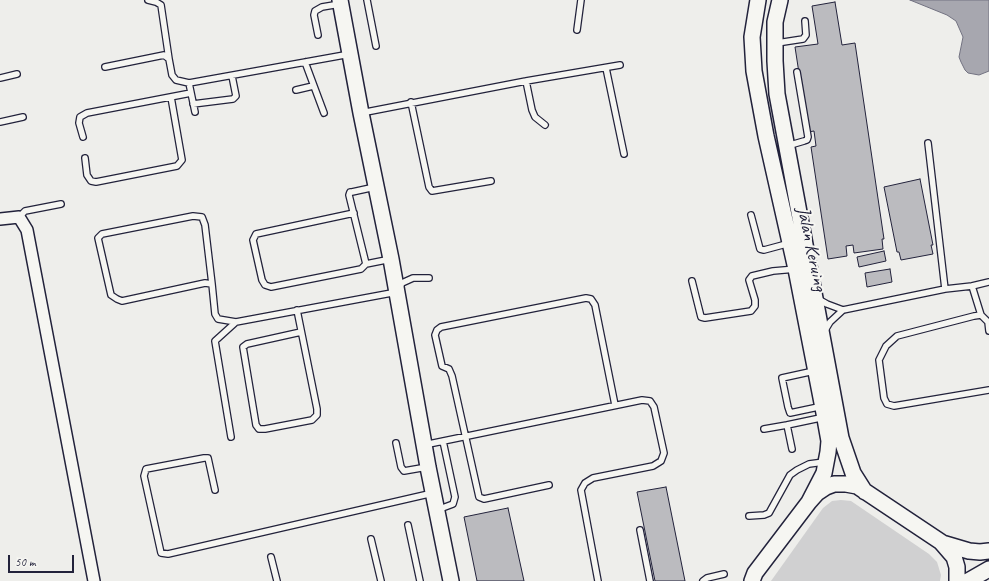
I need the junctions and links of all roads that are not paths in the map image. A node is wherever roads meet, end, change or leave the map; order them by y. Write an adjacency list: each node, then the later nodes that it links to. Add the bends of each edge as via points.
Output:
1 (148, 0): 14 (lane, via 161,6)
2 (366, 0): 11 (lane)
3 (581, 0): 8 (lane)
4 (758, 0): 13 (main road, Jalan Keruing, via 754,18)
5 (780, 0): 10 (main road, Jalan Keruing)
6 (340, 2): 9 (lane, via 315,11); 12 (main road)
7 (805, 21): 10 (lane, via 806,35 803,39)
8 (577, 30)
9 (318, 35)
10 (774, 44): 15 (main road, Jalan Keruing)
11 (376, 46)
12 (350, 54): 16 (lane); 34 (main road)
13 (752, 56): 15 (main road, via 756,41 765,39); 50 (main road, Jalan Keruing, via 766,136)
14 (169, 59): 18 (lane, via 164,55); 25 (lane, via 172,75 176,80)
15 (775, 61): 40 (main road, Jalan Keruing, via 777,94)
16 (305, 62): 22 (lane); 26 (lane)
17 (620, 65): 19 (lane)
18 (104, 67)
19 (606, 68): 24 (lane); 41 (lane)
20 (797, 72): 40 (lane, via 808,138)
21 (17, 74): 23 (lane)
22 (232, 76): 25 (lane); 31 (lane, via 236,96 233,99)
23 (0, 78)
24 (526, 81): 30 (lane); 37 (lane, via 532,110)
25 (189, 83): 28 (lane)
26 (313, 86): 27 (lane); 33 (lane)
27 (296, 90)
28 (192, 94): 29 (lane); 31 (lane)
29 (171, 97): 38 (lane, via 87,113 80,117); 42 (lane, via 182,160 177,166 96,182 91,181 87,175)
30 (411, 102): 34 (lane); 43 (lane, via 429,187 432,191)
31 (193, 104): 32 (lane)
32 (195, 112)
33 (324, 113)
34 (361, 113): 44 (main road)
35 (23, 117): 36 (lane)
36 (0, 122)
37 (545, 125)
38 (83, 137)
39 (928, 143): 59 (lane)
40 (786, 146): 61 (main road, Jalan Keruing)
41 (624, 154)
42 (85, 158)
43 (491, 181)
44 (376, 187): 46 (lane, via 350,192); 51 (main road)
45 (60, 204): 48 (lane, via 25,210)
46 (354, 213): 52 (lane); 52 (lane, via 256,234 254,240 262,280 265,285 271,287 361,269)
47 (751, 215): 50 (lane, via 760,249)
48 (19, 217): 49 (street); 99 (street, via 27,230)
49 (0, 219)
50 (791, 243): 53 (main road, Jalan Keruing)
51 (391, 259): 52 (lane); 60 (main road)
52 (366, 264)
53 (796, 269): 55 (lane, via 752,276 749,280 755,306 751,311 706,318 701,317); 69 (main road, Jalan Keruing)
54 (429, 278): 60 (lane, via 413,278 402,282)
55 (692, 281)
56 (989, 282): 58 (lane)
57 (212, 284): 57 (lane, via 202,217 193,216 102,234 98,238 111,295 117,299 122,301 205,283); 65 (lane, via 215,314 218,319)
58 (972, 286): 59 (lane); 64 (lane)
59 (945, 290): 63 (lane)
60 (397, 292): 62 (lane); 79 (main road)
61 (814, 297): 63 (lane); 68 (main road, Jalan Keruing)
62 (297, 310): 65 (lane); 67 (lane)
63 (843, 310): 68 (lane, via 830,322)
64 (981, 315): 66 (lane, via 988,322); 70 (lane, via 898,336 886,346 879,360 884,398 887,404 894,406)
65 (236, 322): 76 (lane, via 215,341)
66 (989, 331)
67 (301, 332): 67 (lane, via 317,415 312,420 259,428 256,425 243,347)
68 (822, 337): 85 (main road, Jalan Keruing, via 843,444 853,473)
69 (816, 370): 72 (main road, Jalan Keruing); 72 (lane, via 782,378 790,413)
70 (989, 390)
71 (615, 405): 75 (lane); 75 (lane, via 592,299 586,298 441,327 435,335 442,366 449,368 452,376); 104 (lane, via 650,401 654,407 664,453 661,461 653,466 593,478 585,483 581,490)
72 (824, 411): 73 (lane); 81 (main road, Jalan Keruing, via 829,441)
73 (787, 425): 74 (lane); 80 (lane)
74 (764, 429)
75 (466, 435): 77 (lane); 83 (lane, via 479,497)
76 (231, 437)
77 (443, 441): 79 (lane); 88 (lane, via 455,497 453,504)
78 (396, 443): 82 (lane, via 404,471)
79 (424, 445): 82 (main road)
80 (792, 448)
81 (827, 462): 87 (main road, Jalan Keruing); 89 (lane, via 809,464 797,470 790,475 769,513)
82 (428, 467): 86 (main road)
83 (549, 485)
84 (215, 490): 86 (lane, via 208,458 146,470 144,476 161,553 168,554)
85 (865, 492): 87 (main road, via 857,486 834,484 817,493); 93 (main road)
86 (433, 493): 88 (main road)
87 (809, 502): 98 (main road)
88 (437, 510): 103 (main road)
89 (749, 516)
90 (408, 525): 102 (lane)
91 (640, 530): 105 (lane)
92 (371, 539): 101 (lane)
93 (941, 542): 94 (main road, via 968,551); 107 (main road, via 954,557)
94 (989, 551)
95 (271, 557): 100 (lane)
96 (989, 569): 108 (main road)
97 (724, 574): 106 (lane, via 706,578)
98 (752, 578)
99 (94, 581)
100 (277, 581)
101 (381, 581)
102 (420, 581)
103 (451, 581)
104 (598, 581)
105 (650, 581)
106 (704, 581)
107 (957, 581)
108 (968, 581)

